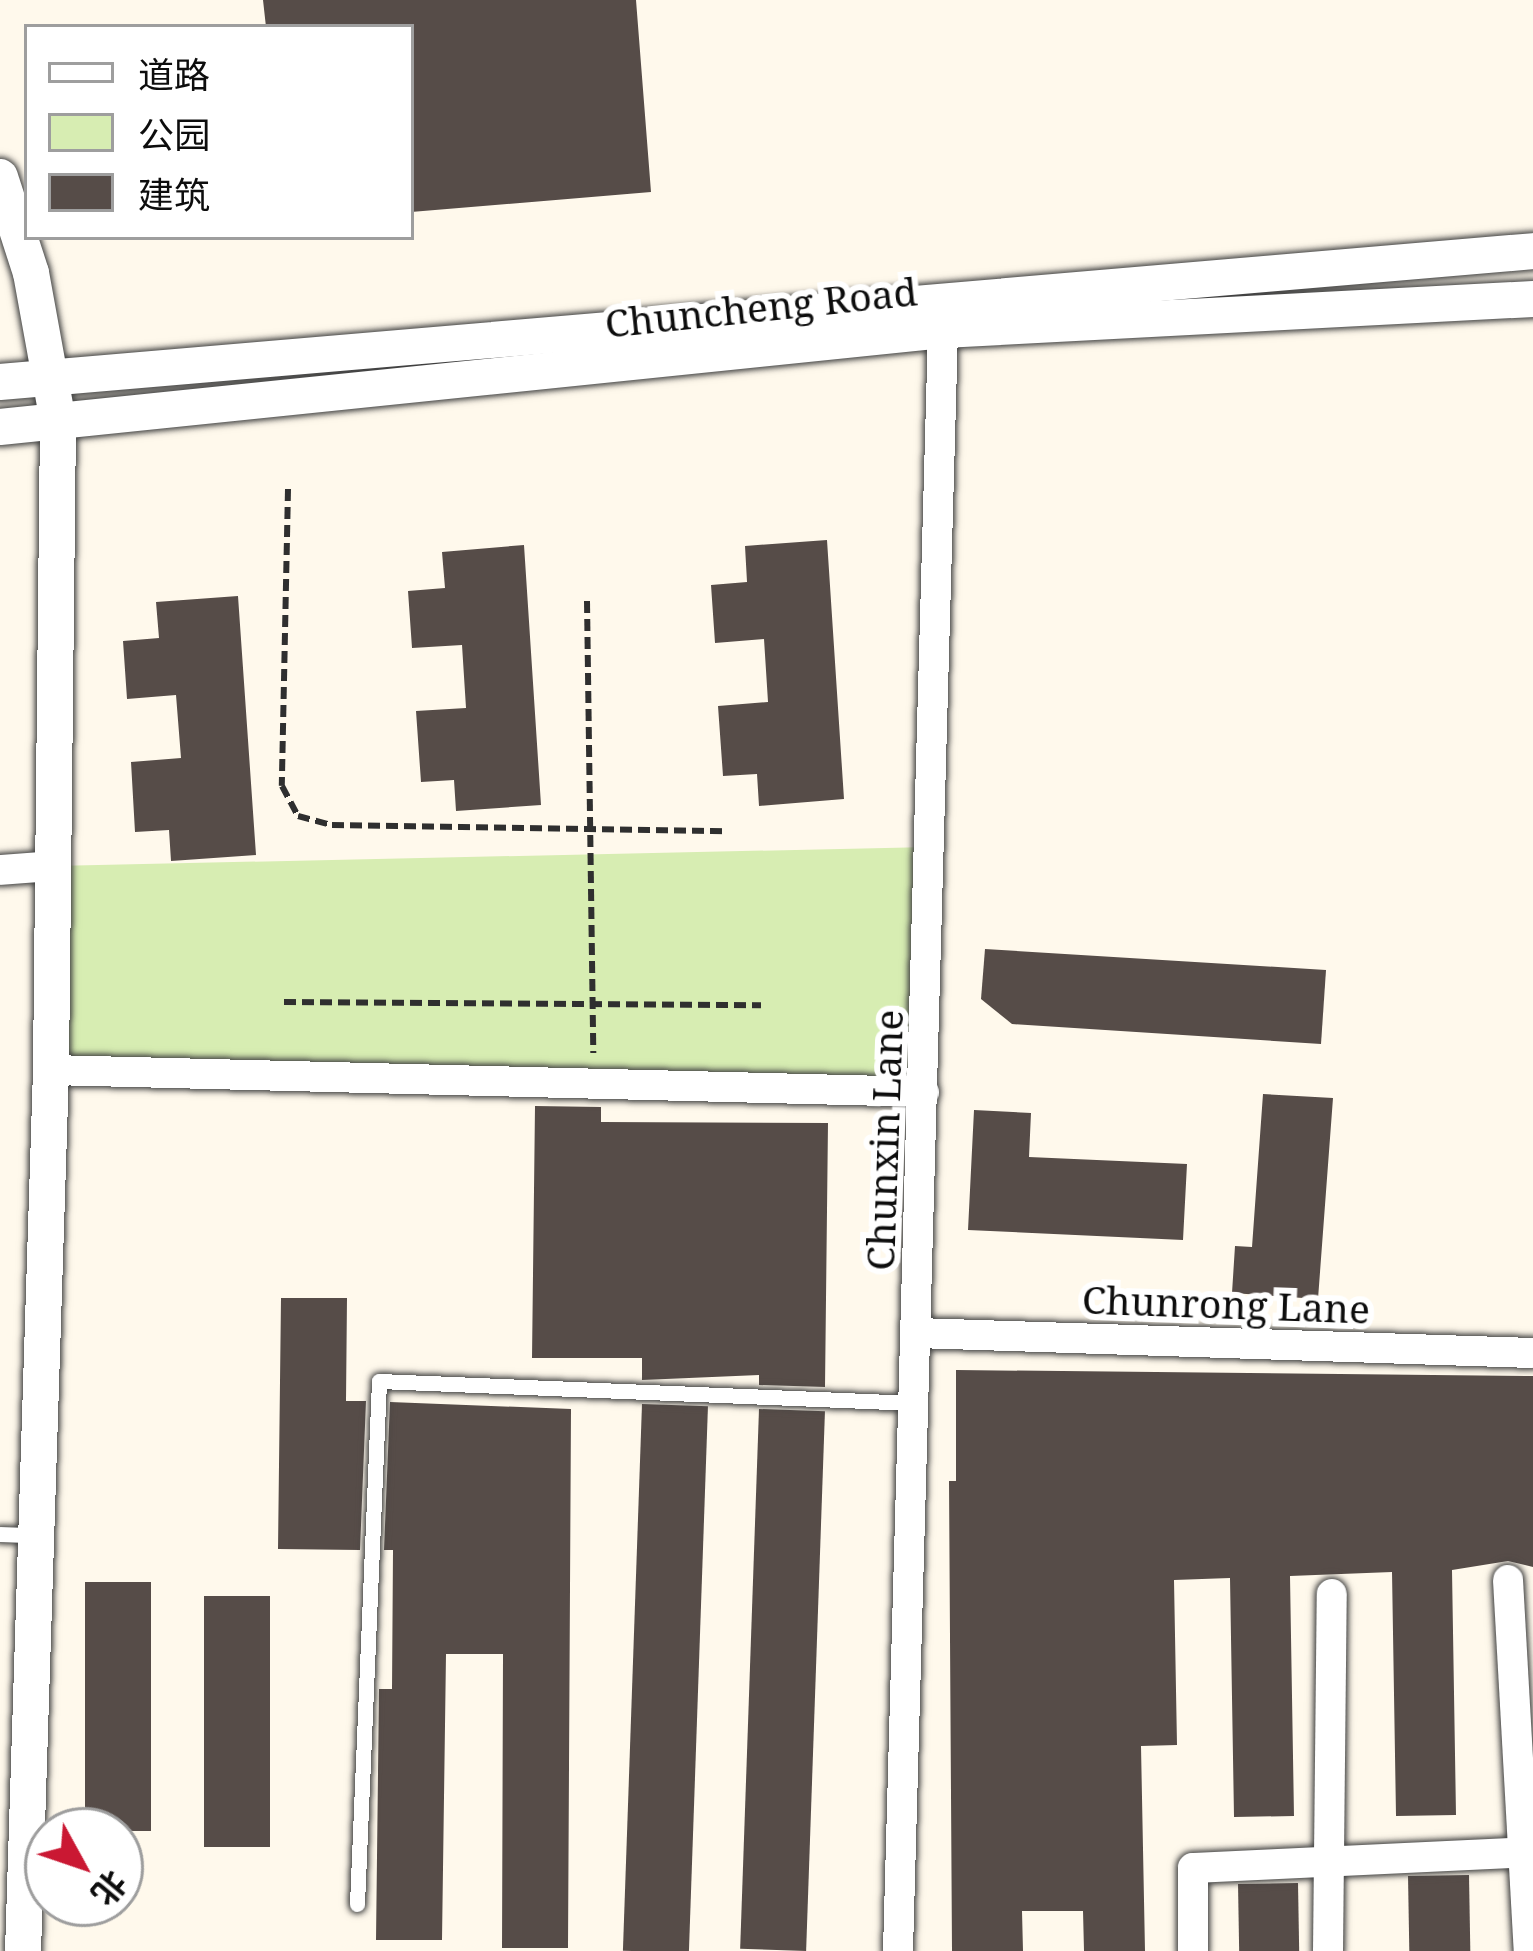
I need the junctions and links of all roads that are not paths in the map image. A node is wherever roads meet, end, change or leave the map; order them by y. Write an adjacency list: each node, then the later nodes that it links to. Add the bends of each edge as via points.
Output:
1 (0, 176): 5 (street)
2 (1533, 251): 5 (street, Chuncheng Road)
3 (1533, 298): 4 (street, Chuncheng Road)
4 (943, 330): 7 (street, Chuncheng Road); 12 (street, Chunxin Lane)
5 (52, 377): 6 (street, Chuncheng Road); 7 (street)
6 (0, 382)
7 (58, 421): 8 (street, Chuncheng Road); 9 (street)
8 (0, 427)
9 (53, 866): 10 (street); 11 (street)
10 (0, 870)
11 (51, 1070): 12 (street); 16 (street)
12 (924, 1092): 13 (street, Chunxin Lane)
13 (917, 1333): 14 (street, Chunrong Lane); 15 (street, Chunxin Lane)
14 (1533, 1353)
15 (915, 1403): 21 (lane, via 379,1381); 23 (street, Chunxin Lane)
16 (18, 1535): 22 (street)
17 (1508, 1580): 19 (street)
18 (1332, 1594): 20 (street)
19 (1530, 1852): 20 (street); 26 (street)
20 (1327, 1862): 24 (street, via 1193,1868); 25 (street)
21 (357, 1904)
22 (23, 1951)
23 (898, 1951)
24 (1192, 1951)
25 (1328, 1951)
26 (1529, 1951)

